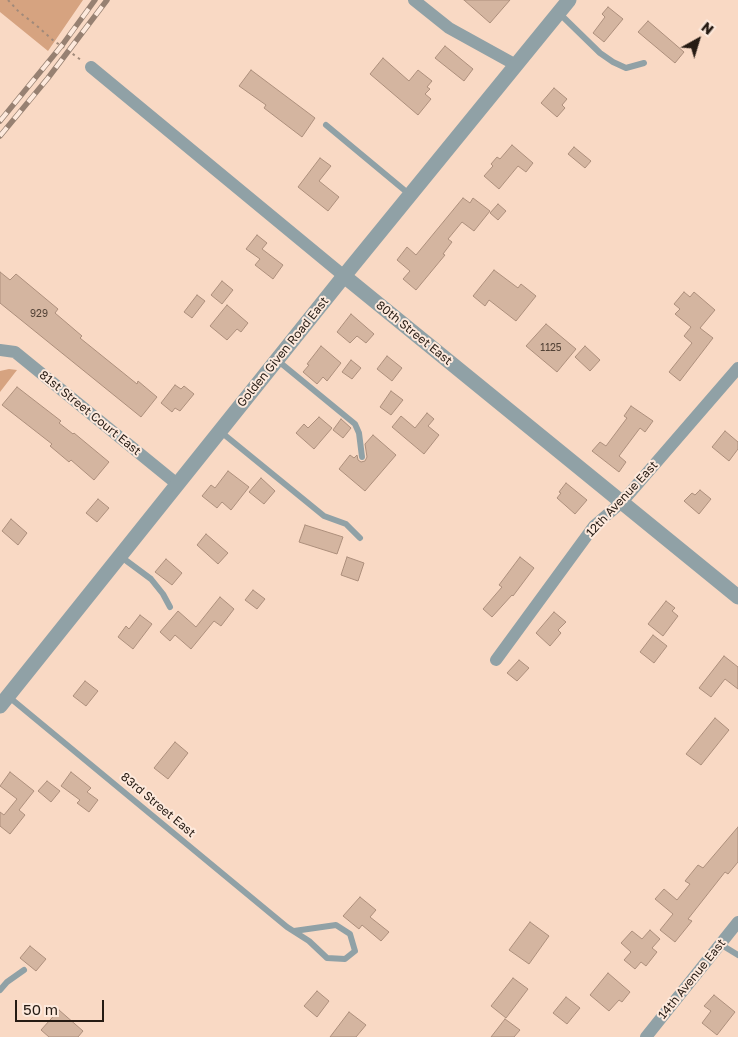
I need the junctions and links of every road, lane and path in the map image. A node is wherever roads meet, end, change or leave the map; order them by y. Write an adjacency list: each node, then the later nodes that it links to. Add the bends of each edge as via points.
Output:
1 (8, 0): 7 (path, via 54,42)
2 (414, 0): 6 (street, via 449,28)
3 (569, 0): 4 (street, Golden Given Road East)
4 (559, 13): 5 (lane, via 613,62 626,68); 6 (street, Golden Given Road East)
5 (644, 62)
6 (516, 65): 9 (street, Golden Given Road East)
7 (91, 67): 10 (street, 80th Street East)
8 (326, 125): 9 (lane)
9 (410, 195): 10 (street, Golden Given Road East)
10 (344, 276): 12 (street, Golden Given Road East); 17 (street, 80th Street East)
11 (0, 350): 16 (street, 81st Street Court East, via 15,352)
12 (277, 360): 14 (street, Golden Given Road East); 15 (lane, via 355,424)
13 (738, 368): 17 (street, 12th Avenue East)
14 (220, 431): 16 (street, Golden Given Road East); 18 (lane, via 324,516 346,524)
15 (362, 457)
16 (177, 484): 19 (street, Golden Given Road East)
17 (622, 502): 20 (street, 80th Street East); 22 (street, 12th Avenue East, via 594,526)
18 (360, 538)
19 (120, 556): 21 (lane, via 151,579); 23 (street, Golden Given Road East)
20 (738, 597)
21 (170, 607)
22 (496, 660)
23 (4, 701): 25 (lane, 83rd Street East)
24 (738, 922): 26 (street, 14th Avenue East)
25 (294, 931): 25 (lane, 83rd Street East, via 327,958 345,959 355,950 350,934 336,925)
26 (720, 944): 27 (lane); 30 (street, 14th Avenue East)
27 (738, 955)
28 (24, 970): 29 (lane)
29 (0, 990)
30 (646, 1037)

